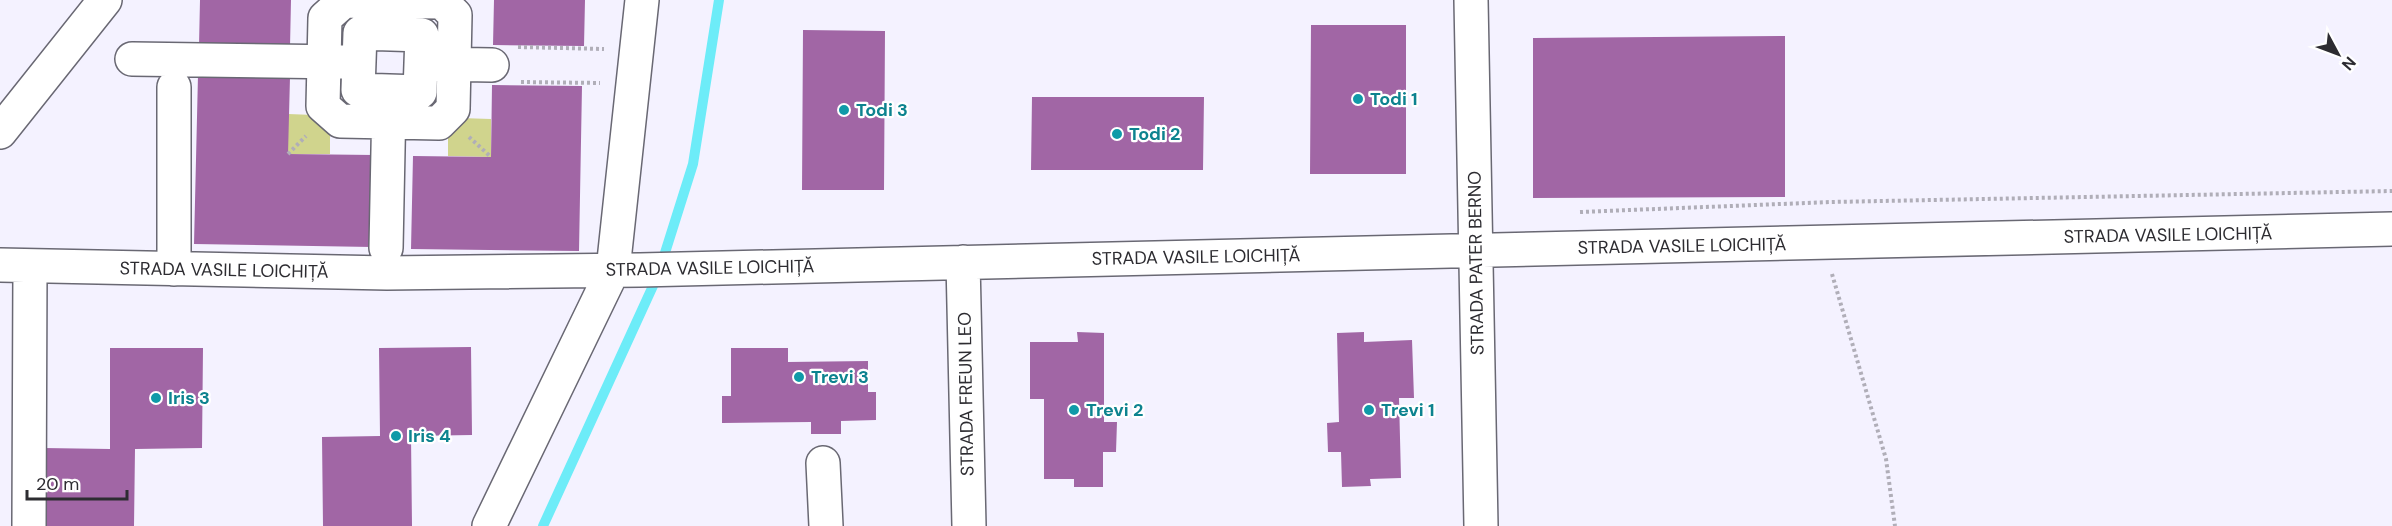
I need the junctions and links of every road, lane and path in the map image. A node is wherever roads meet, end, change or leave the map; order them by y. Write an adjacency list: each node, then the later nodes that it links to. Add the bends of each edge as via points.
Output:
1 (105, 0): 16 (street)
2 (642, 0): 26 (street)
3 (1471, 0): 22 (street, STRADA PATER BERNO)
4 (391, 1): 5 (street); 8 (street, via 344,1 329,14 325,18); 11 (street, via 442,2 455,15)
5 (391, 34): 9 (street, via 360,33); 10 (street, via 422,35)
6 (584, 49): 12 (path, via 493,47)
7 (132, 59): 8 (street)
8 (324, 62): 9 (street); 15 (street, via 323,106 340,121)
9 (359, 63): 15 (street, via 358,90)
10 (421, 63): 11 (street); 15 (street, via 420,92)
11 (454, 64): 12 (street); 15 (street, via 453,109 439,123)
12 (492, 65): 13 (path, via 492,81)
13 (583, 83)
14 (174, 87): 25 (street)
15 (389, 106): 21 (street)
16 (0, 132)
17 (2392, 191): 18 (path, via 1831,202)
18 (1570, 212)
19 (2392, 229): 20 (street, STRADA VASILE LOICHIȚĂ)
20 (1832, 243): 22 (street, STRADA VASILE LOICHIȚĂ); 33 (path, via 1832,275 1886,459)
21 (386, 248)
22 (1475, 250): 23 (street, STRADA VASILE LOICHIȚĂ); 32 (street, STRADA PATER BERNO)
23 (963, 262): 26 (street, STRADA VASILE LOICHIȚĂ); 31 (street, STRADA FREUN LEO)
24 (15, 266): 25 (street, STRADA VASILE LOICHIȚĂ); 28 (street)
25 (174, 269): 26 (street, STRADA VASILE LOICHIȚĂ, via 387,273)
26 (627, 270): 29 (street)
27 (823, 463): 30 (street)
28 (29, 526)
29 (489, 526)
30 (826, 526)
31 (969, 526)
32 (1481, 526)
33 (1895, 526)

